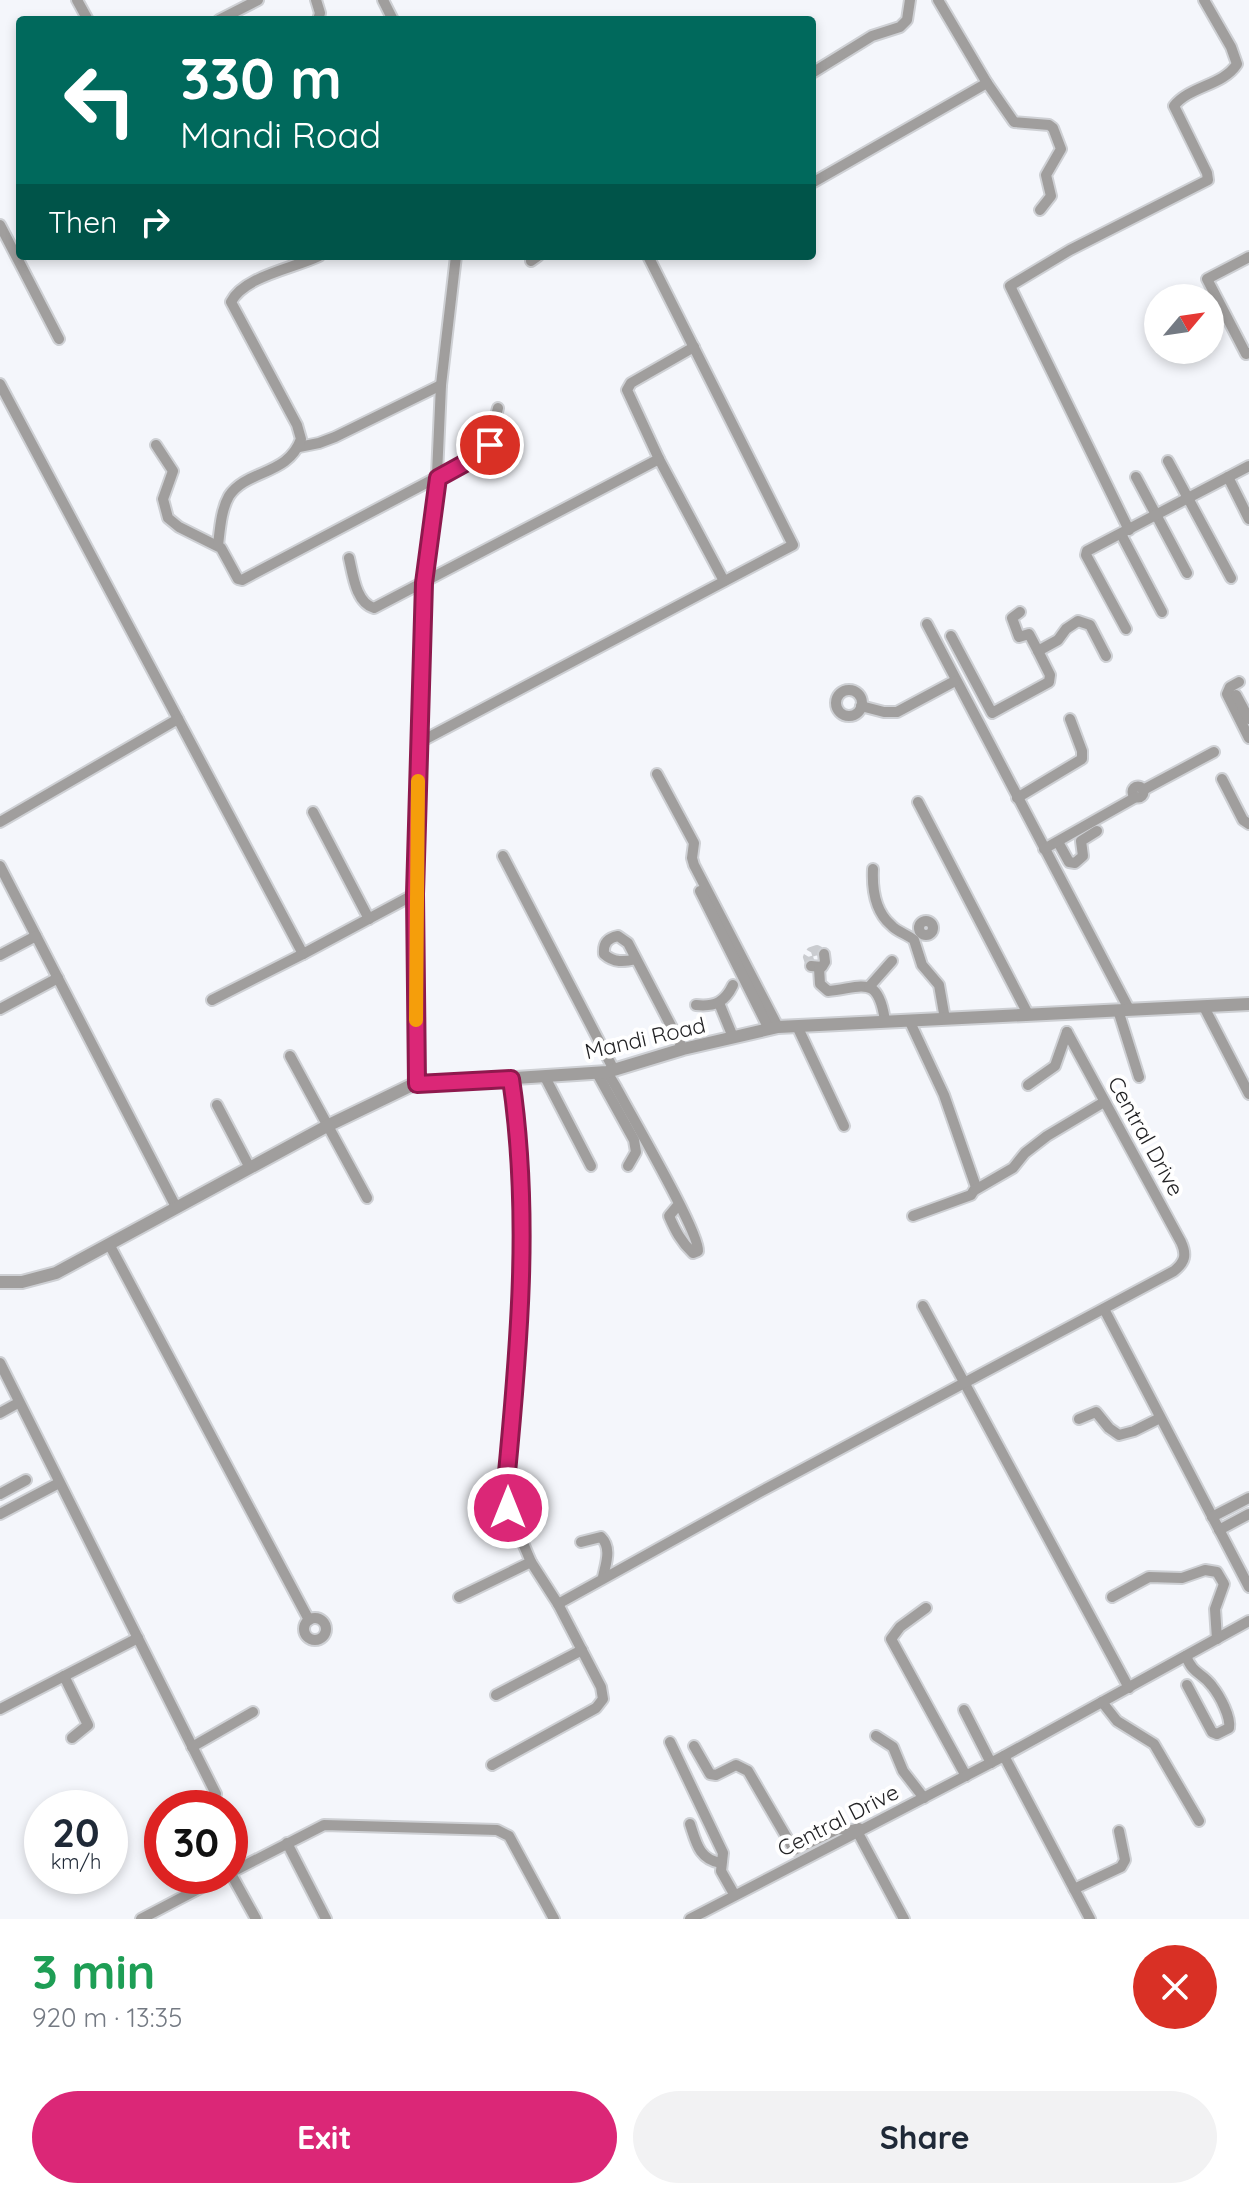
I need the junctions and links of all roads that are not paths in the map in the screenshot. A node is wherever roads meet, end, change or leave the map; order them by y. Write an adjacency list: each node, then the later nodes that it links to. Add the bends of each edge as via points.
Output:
1 (258, 0): 5 (street)
2 (910, 0): 6 (street, via 907,20 900,27 876,34)
3 (938, 0): 7 (street)
4 (1204, 0): 34 (street, via 1237,64 1174,106 1208,180 1010,286)
5 (227, 16)
6 (816, 71)
7 (987, 83): 8 (street); 9 (street, via 1014,122 1051,126 1059,143 1060,153 1045,178 1050,200)
8 (816, 181)
9 (1040, 210)
10 (0, 225): 11 (street)
11 (16, 256)
12 (1249, 257): 19 (street, via 1207,279)
13 (18, 260): 17 (street)
14 (308, 260): 24 (street, via 240,291 231,302 297,425)
15 (456, 260): 21 (street)
16 (650, 260): 18 (street)
17 (59, 339)
18 (694, 347): 25 (street, via 627,387); 39 (street, via 793,543)
19 (1249, 353)
20 (0, 384): 54 (street)
21 (441, 385): 24 (street, via 335,437); 30 (street)
22 (498, 408): 30 (street, via 489,449)
23 (156, 445): 35 (street, via 173,471 163,499 168,518)
24 (299, 447): 35 (street, via 288,460 232,493)
25 (659, 459): 39 (street); 40 (street)
26 (1168, 461): 31 (street)
27 (1249, 466): 29 (street)
28 (1136, 477): 32 (street)
29 (1228, 477): 31 (street); 33 (street)
30 (438, 478): 35 (street, via 245,580 238,579); 40 (street)
31 (1188, 498): 32 (street); 38 (street)
32 (1156, 515): 34 (street); 37 (street)
33 (1249, 519)
34 (1125, 532): 42 (street); 44 (street, via 1086,553)
35 (218, 545)
36 (349, 558): 40 (street, via 358,591 370,607)
37 (1187, 573)
38 (1231, 578)
39 (724, 581): 58 (street)
40 (424, 583): 58 (street)
41 (1020, 612): 46 (street, via 1011,619 1013,626 1019,637 1029,634)
42 (1162, 612)
43 (927, 624): 49 (street)
44 (1126, 629)
45 (951, 636): 47 (street)
46 (1038, 651): 47 (street, via 1049,682 992,713); 48 (street, via 1081,621 1092,627)
47 (961, 656): 49 (street)
48 (1106, 656)
49 (947, 664): 50 (street)
50 (955, 681): 53 (street, via 897,712); 62 (street)
51 (1239, 682): 57 (street, via 1227,694)
52 (1236, 695): 56 (street)
53 (861, 706)
54 (178, 719): 65 (street); 77 (street)
55 (1070, 719): 62 (street, via 1082,759)
56 (1249, 719)
57 (1249, 738)
58 (418, 743): 74 (street)
59 (1214, 752): 68 (street)
60 (657, 774): 97 (street, via 694,843 694,865)
61 (1222, 779): 66 (street)
62 (1017, 798): 69 (street)
63 (918, 802): 92 (street)
64 (313, 812): 75 (street)
65 (0, 822)
66 (1249, 824)
67 (1097, 831): 68 (street, via 1081,841 1083,856 1075,863 1069,862)
68 (1058, 842): 69 (street)
69 (1044, 849): 91 (street)
70 (503, 856): 101 (street)
71 (0, 866): 76 (street)
72 (873, 869): 93 (street, via 873,892 881,911 893,928 917,937 922,965 939,985)
73 (700, 891): 97 (street)
74 (415, 894): 75 (street); 105 (street)
75 (369, 919): 77 (street)
76 (36, 936): 79 (street); 82 (street)
77 (303, 954): 85 (street)
78 (824, 954): 84 (street, via 825,962 815,967 828,991)
79 (0, 955)
80 (636, 959): 99 (street)
81 (892, 961): 84 (street)
82 (58, 978): 90 (street); 118 (street)
83 (733, 985): 86 (street)
84 (869, 987): 95 (street)
85 (212, 1000)
86 (719, 1003): 88 (street); 98 (street)
87 (1249, 1004): 89 (street, Mandi Road)
88 (696, 1005)
89 (1204, 1007): 91 (street, Mandi Road); 107 (street)
90 (0, 1009)
91 (1124, 1010): 92 (street, Mandi Road); 103 (street)
92 (1028, 1014): 93 (street, Mandi Road)
93 (945, 1019): 94 (street, Mandi Road)
94 (909, 1020): 95 (street, Mandi Road); 115 (street, via 944,1095)
95 (885, 1021): 96 (street, Mandi Road)
96 (797, 1026): 97 (street, Mandi Road); 111 (street)
97 (774, 1028): 98 (street, Mandi Road)
98 (733, 1037): 99 (street, Mandi Road)
99 (683, 1049): 101 (street, Mandi Road)
100 (290, 1056): 110 (street)
101 (606, 1072): 102 (street, Mandi Road); 113 (street, via 634,1140 636,1152); 117 (street)
102 (545, 1077): 104 (street, Mandi Road); 112 (street)
103 (1139, 1077)
104 (511, 1079): 105 (street, Mandi Road); 139 (street, via 520,1161 522,1273 506,1496)
105 (417, 1084): 110 (street, Mandi Road)
106 (1028, 1085): 108 (street, Central Drive, via 1055,1066 1067,1032)
107 (1249, 1094)
108 (1104, 1102): 115 (street, via 1047,1136 1013,1168); 123 (street, Central Drive, via 1181,1242 1185,1259 1174,1271)
109 (217, 1105): 114 (street)
110 (327, 1126): 114 (street, Mandi Road); 116 (street)
111 (844, 1126)
112 (591, 1166)
113 (628, 1166)
114 (250, 1168): 118 (street, Mandi Road)
115 (975, 1190): 119 (street)
116 (367, 1198)
117 (679, 1204)
118 (176, 1207): 120 (street, Mandi Road)
119 (913, 1216)
120 (109, 1244): 121 (street, Mandi Road, via 56,1273); 146 (street)
121 (0, 1282)
122 (923, 1306): 125 (street)
123 (1104, 1309): 125 (street); 128 (street)
124 (0, 1363): 126 (street)
125 (967, 1383): 140 (street); 154 (street)
126 (18, 1403): 127 (street); 131 (street)
127 (0, 1413)
128 (1160, 1418): 129 (street, via 1119,1435 1096,1412); 136 (street)
129 (1079, 1419)
130 (26, 1480): 132 (street)
131 (59, 1483): 134 (street); 148 (street)
132 (0, 1494)
133 (1249, 1498): 136 (street)
134 (0, 1514)
135 (1249, 1514): 137 (street)
136 (1212, 1517): 137 (street)
137 (1219, 1530): 141 (street)
138 (581, 1542): 140 (street, via 601,1537 606,1543)
139 (531, 1562): 142 (street); 144 (street)
140 (603, 1577): 144 (street)
141 (1249, 1587)
142 (459, 1597)
143 (1112, 1597): 149 (street, via 1149,1577 1217,1572 1224,1584 1215,1609)
144 (558, 1604): 150 (street)
145 (926, 1608): 168 (street, via 891,1639)
146 (309, 1620)
147 (1249, 1621): 149 (street, Central Drive)
148 (138, 1638): 152 (street); 164 (street)
149 (1217, 1639): 151 (street, Central Drive)
150 (582, 1650): 155 (street); 167 (street, via 601,1687 602,1702)
151 (1186, 1656): 153 (street, via 1192,1670 1213,1687 1229,1728 1212,1732); 154 (street, Central Drive)
152 (64, 1676): 157 (street); 161 (street, via 88,1725)
153 (1187, 1685)
154 (1129, 1688): 156 (street, Central Drive)
155 (496, 1695)
156 (1102, 1702): 165 (street, Central Drive); 171 (street, via 1117,1721 1154,1744)
157 (0, 1709)
158 (964, 1710): 166 (street)
159 (253, 1712): 164 (street)
160 (876, 1736): 170 (street, via 893,1747)
161 (72, 1738)
162 (670, 1742): 178 (street, via 722,1851)
163 (694, 1746): 173 (street, via 710,1774 736,1765 748,1771 794,1850 838,1829)
164 (192, 1747): 169 (street)
165 (1004, 1756): 166 (street, Central Drive); 179 (street)
166 (991, 1763): 168 (street, Central Drive)
167 (492, 1765)
168 (966, 1776): 170 (street, Central Drive)
169 (214, 1790)
170 (924, 1798): 173 (street, Central Drive)
171 (1199, 1821)
172 (690, 1824): 178 (street, via 701,1853)
173 (875, 1824): 175 (street, Central Drive)
174 (1119, 1831): 179 (street, via 1125,1860 1121,1867)
175 (858, 1833): 182 (street, Central Drive); 189 (street)
176 (287, 1843): 177 (street); 186 (street); 187 (street, via 317,1826 335,1824 504,1831)
177 (248, 1863)
178 (721, 1863): 182 (street)
179 (1074, 1889): 190 (street)
180 (189, 1894): 184 (street)
181 (242, 1894): 185 (street)
182 (734, 1894): 183 (street, Central Drive)
183 (702, 1916): 188 (street, Central Drive)
184 (141, 1919)
185 (256, 1919)
186 (326, 1919)
187 (554, 1919)
188 (690, 1919)
189 (904, 1919)
190 (1090, 1919)

